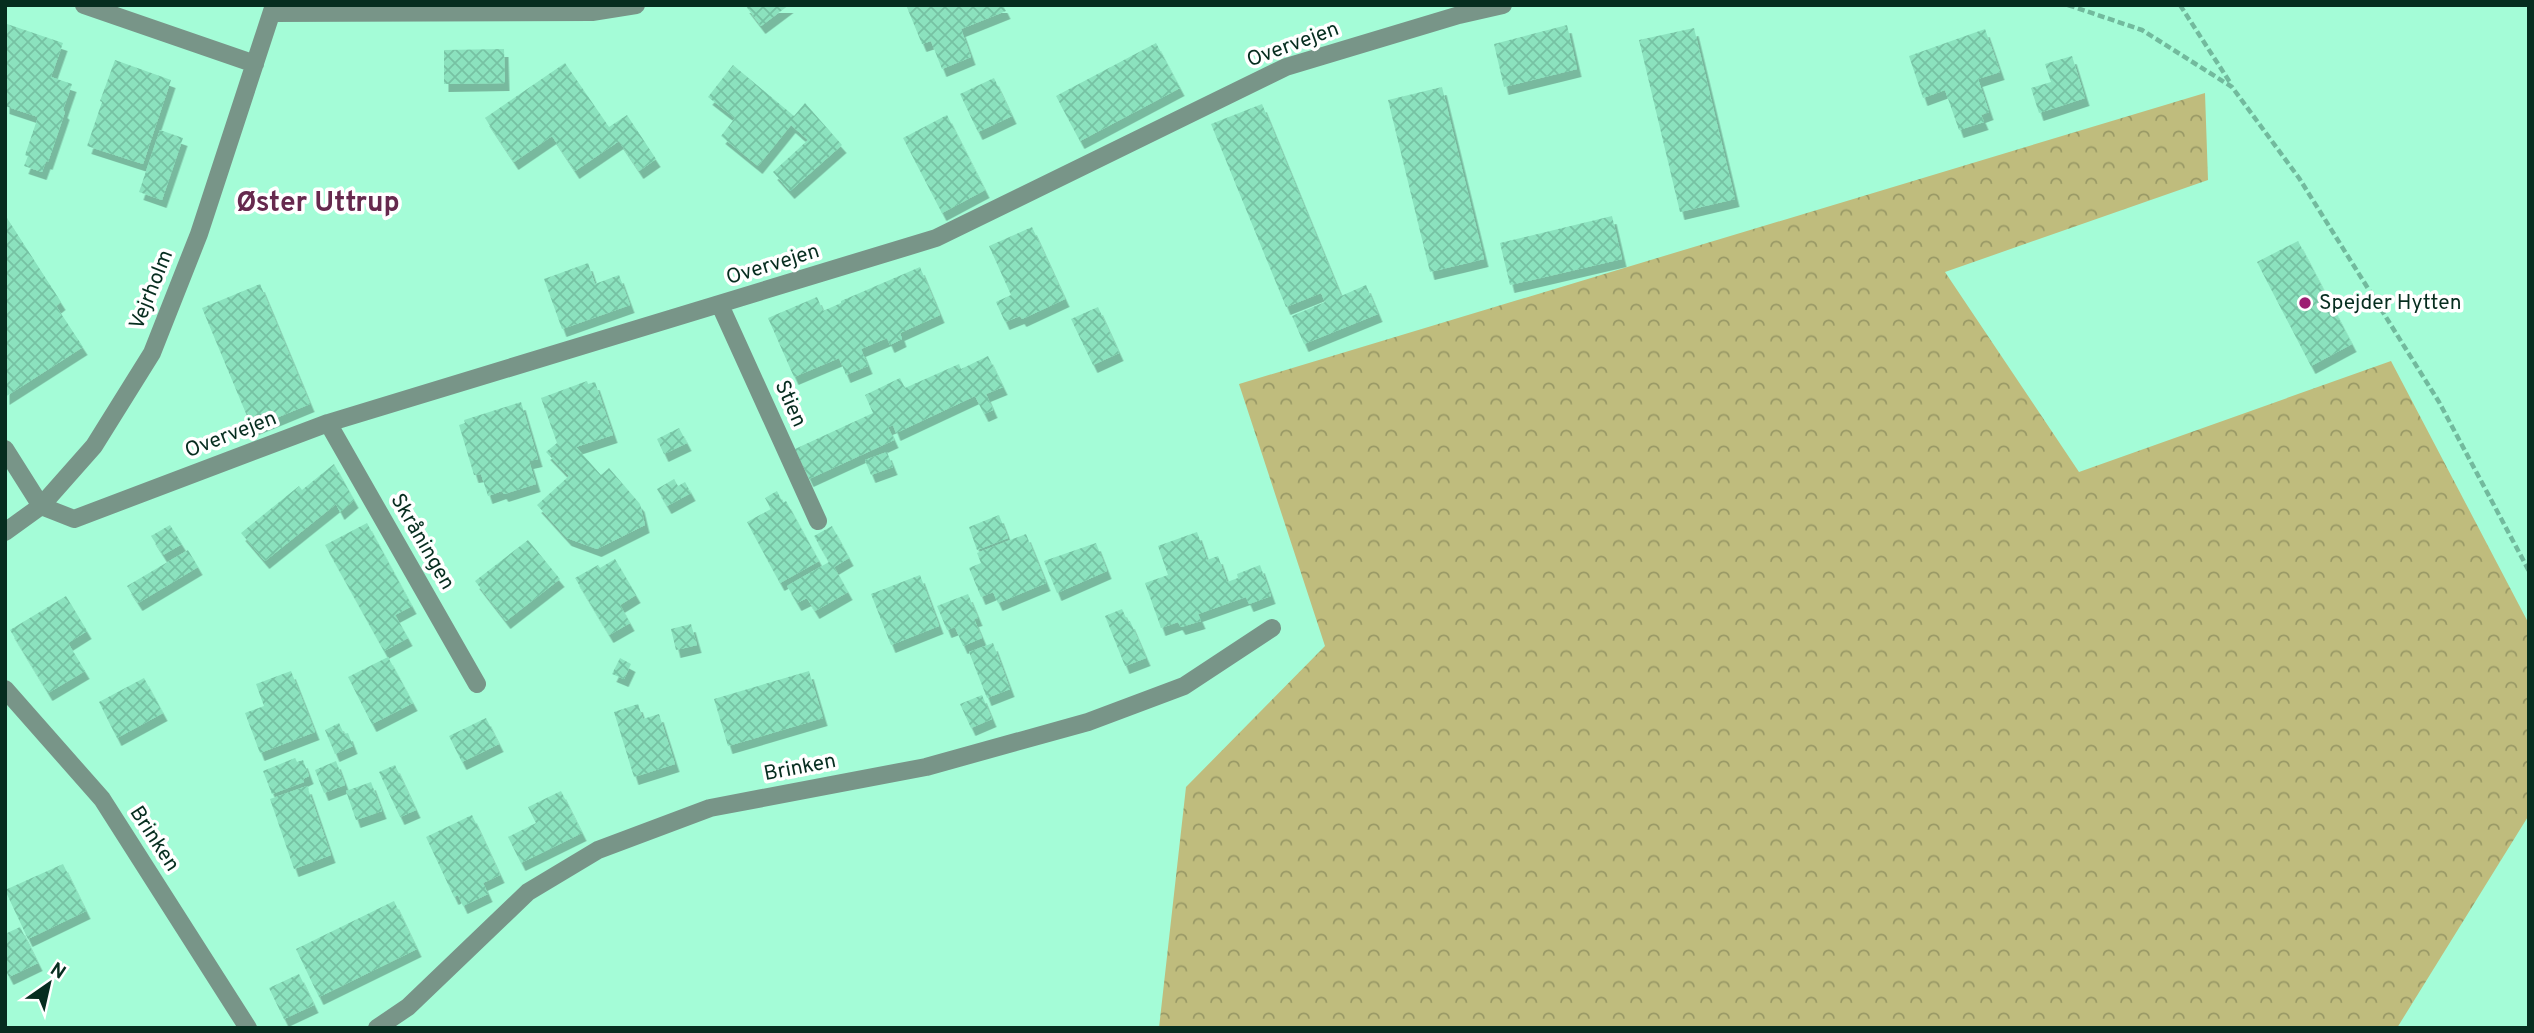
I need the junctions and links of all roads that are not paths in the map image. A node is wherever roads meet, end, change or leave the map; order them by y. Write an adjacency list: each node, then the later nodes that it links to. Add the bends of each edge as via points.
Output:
1 (84, 5): 5 (street)
2 (636, 5): 4 (street, via 592,12)
3 (1503, 5): 6 (street, Overvejen, via 1286,67 936,238)
4 (273, 9): 5 (street, Vejrholm)
5 (255, 64): 9 (street, Vejrholm, via 199,234 152,353 94,446)
6 (720, 305): 7 (street, Overvejen); 10 (street, Stien)
7 (328, 423): 9 (street, Overvejen, via 74,519); 13 (street, Skråningen)
8 (5, 449): 9 (street)
9 (41, 506): 11 (street, Vejrholm)
10 (818, 521)
11 (5, 532)
12 (1272, 628): 16 (street, Brinken, via 1184,686 1088,722 926,767 710,808 598,850 528,892 408,1007)
13 (477, 684)
14 (5, 689): 15 (street, Brinken, via 102,799)
15 (248, 1028)
16 (377, 1028)

